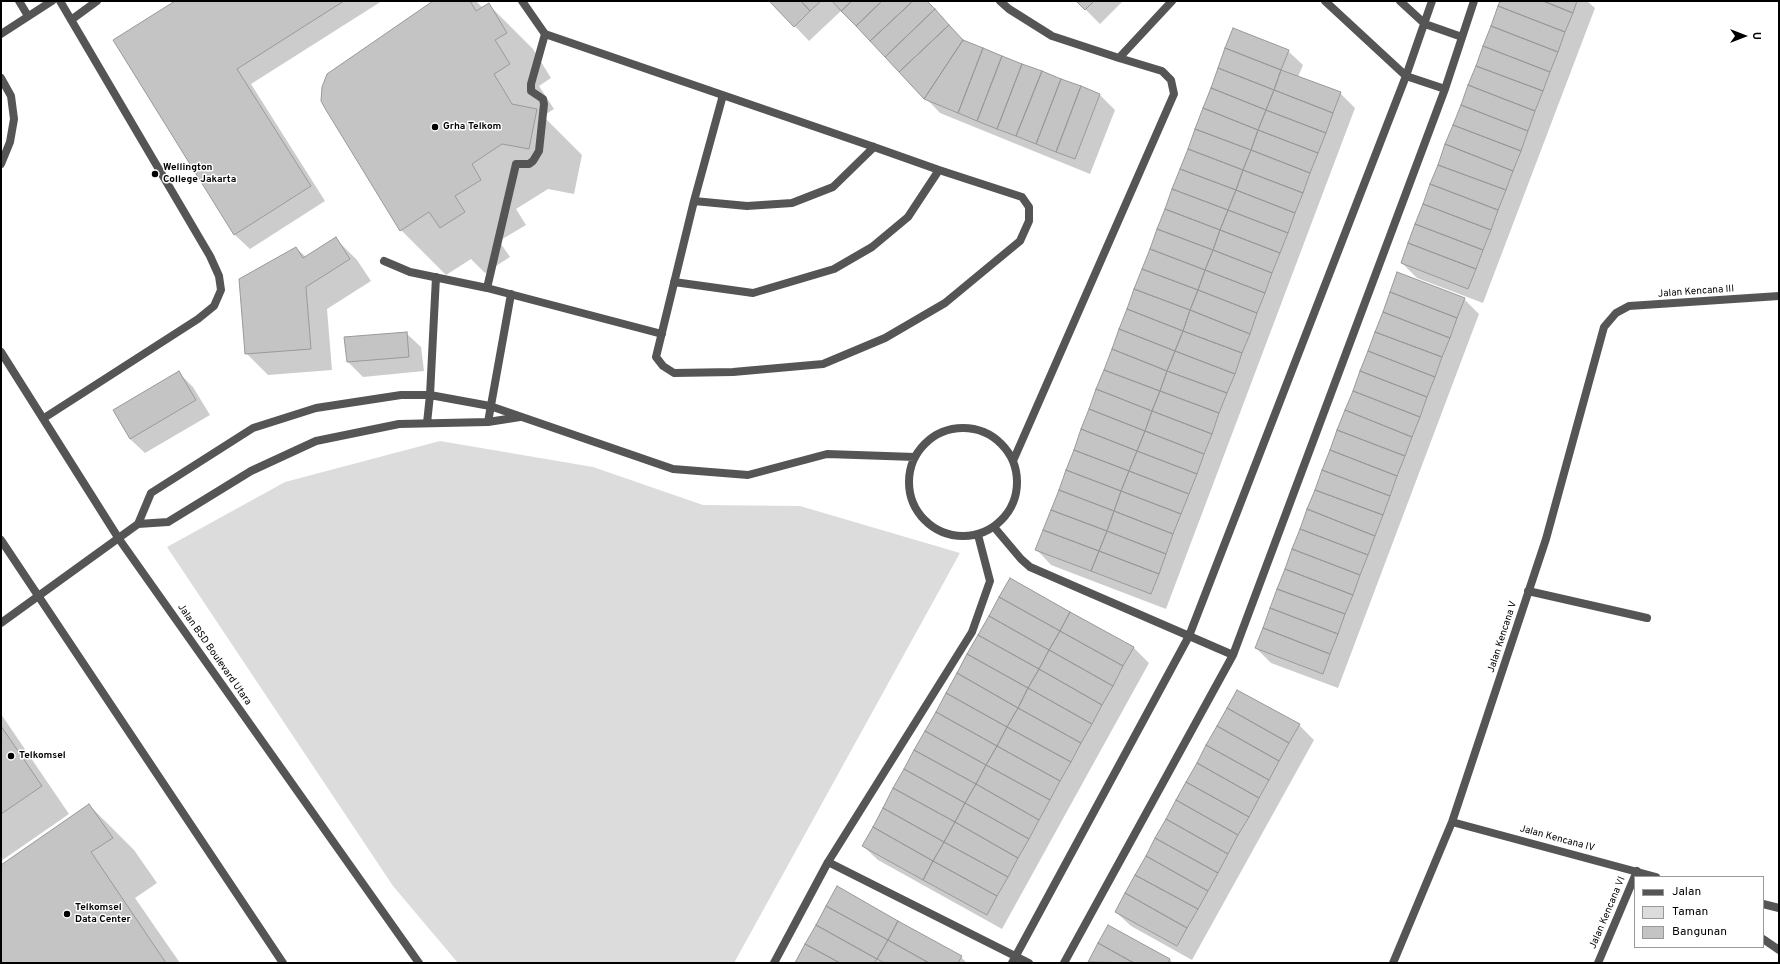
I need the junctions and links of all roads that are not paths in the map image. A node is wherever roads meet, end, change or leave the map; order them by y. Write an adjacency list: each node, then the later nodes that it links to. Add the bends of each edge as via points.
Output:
1 (19, 1): 12 (street)
2 (52, 1): 12 (street)
3 (60, 1): 13 (street)
4 (97, 1): 13 (street)
5 (522, 1): 16 (street)
6 (1000, 1): 18 (street, via 1009,10 1052,36)
7 (1172, 1): 18 (street)
8 (1325, 1): 19 (street)
9 (1400, 1): 14 (street)
10 (1432, 1): 14 (street)
11 (1474, 1): 17 (street)
12 (28, 16): 15 (street)
13 (71, 20): 39 (street, via 210,256 219,276 221,290 214,306 198,319)
14 (1425, 24): 17 (street); 19 (street)
15 (1, 34)
16 (545, 34): 22 (street); 30 (street, via 531,84 531,91 543,99 544,104 539,151 533,162 516,164)
17 (1462, 37): 21 (street)
18 (1119, 58): 43 (street, via 1162,71 1171,80 1174,94)
19 (1406, 76): 21 (street); 53 (street)
20 (1, 78): 24 (street, via 11,96 14,119 10,142)
21 (1445, 89): 54 (street)
22 (723, 95): 23 (street); 26 (street)
23 (874, 147): 25 (street); 26 (street, via 833,187 792,203 746,206)
24 (1, 164)
25 (939, 170): 29 (street, via 908,217 872,247 834,269 753,293); 34 (street, via 1022,197 1029,207 1029,221 1020,241 945,303 885,338 823,364 733,372 674,373 663,366 656,357)
26 (694, 201): 29 (street)
27 (384, 261): 28 (street, via 410,272)
28 (436, 277): 30 (street); 36 (street)
29 (674, 282): 34 (street)
30 (487, 288): 31 (street)
31 (511, 294): 34 (street); 37 (street)
32 (1779, 296): 33 (street, Jalan Kencana III, via 1629,306)
33 (1616, 313): 49 (street, Jalan Kencana V, via 1604,327 1546,539)
34 (662, 334)
35 (1, 352): 39 (street, Jalan BSD Boulevard Utara)
36 (430, 395): 37 (street); 41 (street); 44 (street, via 401,395 316,408 253,428 151,493)
37 (490, 406): 38 (street); 40 (street)
38 (522, 417): 40 (street); 42 (street, via 673,469 748,475 827,454)
39 (44, 418): 47 (street, Jalan BSD Boulevard Utara)
40 (488, 422): 41 (street)
41 (427, 423): 44 (street, via 399,424 316,441 251,471 168,522)
42 (915, 457): 43 (street, via 925,443 940,432 974,428 991,435 1004,446); 46 (street, via 909,474 910,492 916,509 927,523 942,532 960,537)
43 (1013, 461): 45 (street, via 1017,479 1015,498 1008,514)
44 (138, 524): 47 (street)
45 (994, 527): 46 (street); 53 (street, via 1030,566)
46 (978, 535): 56 (street, via 990,581 972,632)
47 (119, 539): 50 (street); 67 (street, Jalan BSD Boulevard Utara)
48 (1, 540): 50 (street)
49 (1528, 591): 51 (street); 55 (street, Jalan Kencana V)
50 (38, 597): 52 (street); 66 (street)
51 (1647, 618)
52 (1, 624)
53 (1189, 636): 54 (street); 65 (street)
54 (1233, 655): 71 (street)
55 (1452, 822): 57 (street, Jalan Kencana IV); 72 (street, Jalan Kencana V)
56 (828, 862): 65 (street); 68 (street)
57 (1637, 871): 58 (street, Jalan Kencana VI); 59 (street, Jalan Kencana IV)
58 (1635, 876)
59 (1653, 876)
60 (1634, 878): 73 (street, Jalan Kencana VI)
61 (1764, 904): 62 (street)
62 (1779, 908)
63 (1764, 940): 64 (street)
64 (1779, 950)
65 (1016, 955): 69 (street); 70 (street)
66 (283, 963)
67 (419, 963)
68 (774, 963)
69 (1012, 963)
70 (1029, 963)
71 (1064, 963)
72 (1393, 963)
73 (1598, 963)

